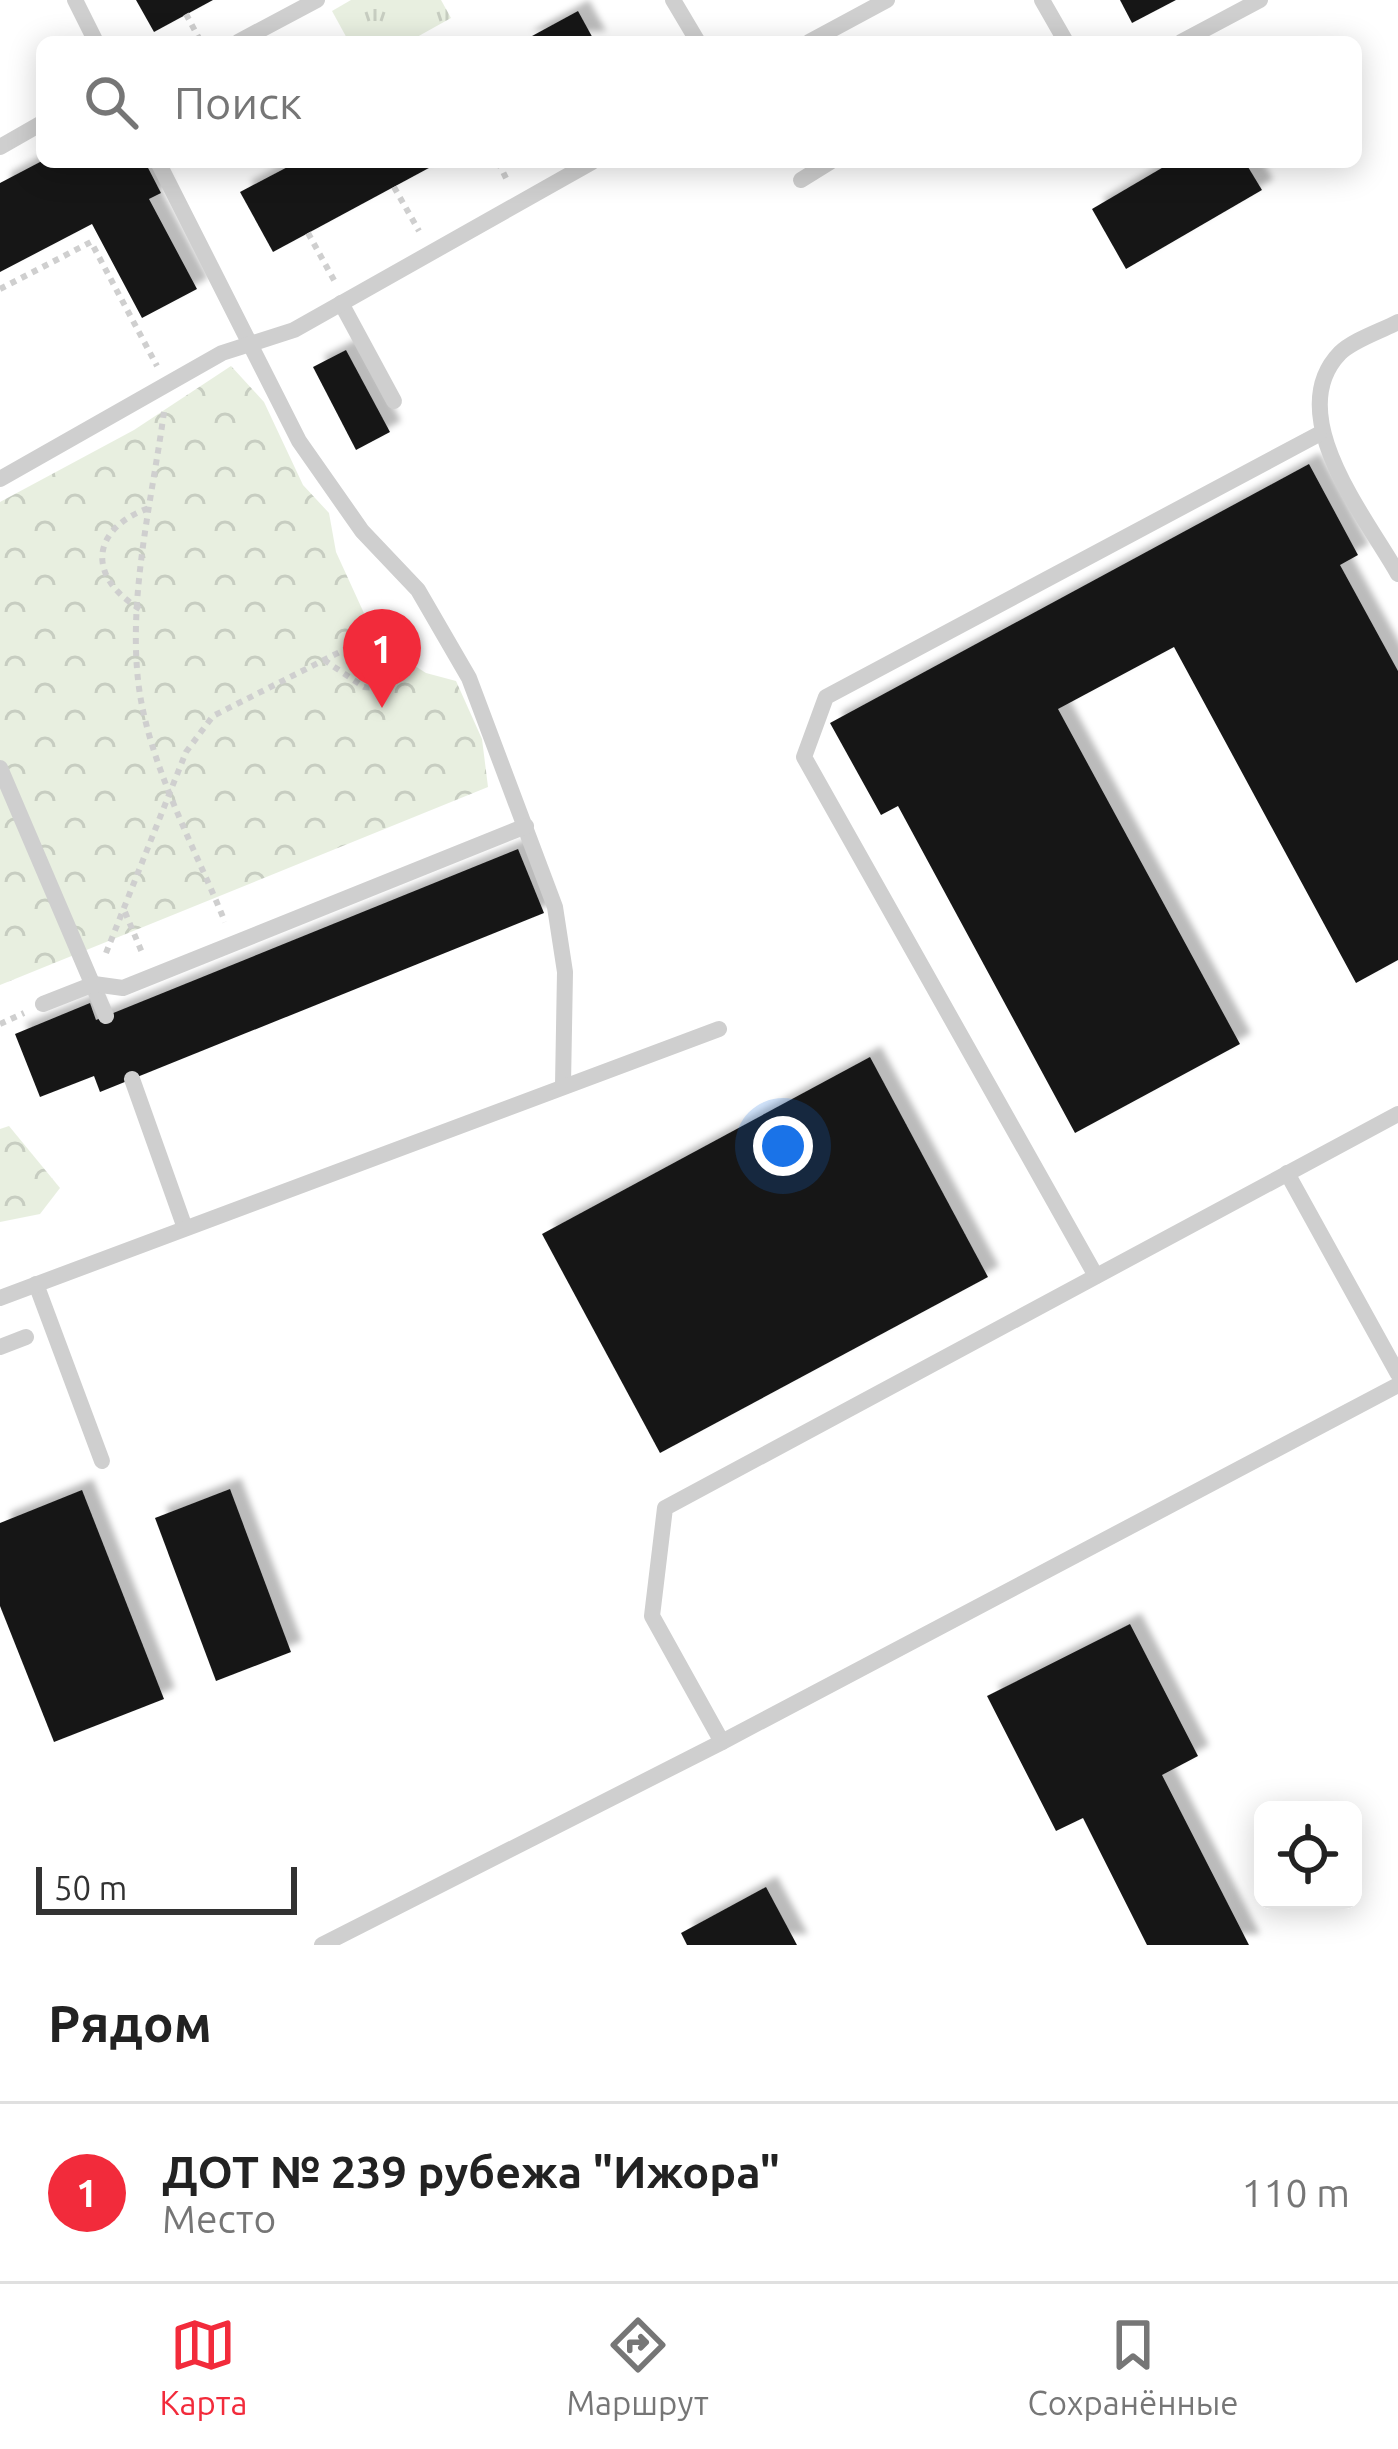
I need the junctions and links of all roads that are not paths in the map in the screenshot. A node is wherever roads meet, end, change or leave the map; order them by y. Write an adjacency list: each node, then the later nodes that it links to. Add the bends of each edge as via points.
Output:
1 (75, 0): 8 (lane)
2 (316, 0): 9 (lane)
3 (674, 0): 10 (lane)
4 (887, 0): 7 (lane)
5 (1042, 0): 12 (lane)
6 (1260, 0): 13 (lane)
7 (859, 7): 11 (lane)
8 (93, 36)
9 (249, 36)
10 (695, 36)
11 (820, 36)
12 (1063, 36)
13 (1192, 36)
14 (36, 126): 15 (lane)
15 (0, 147)
16 (161, 168): 22 (lane)
17 (581, 168): 20 (lane)
18 (820, 168): 19 (lane)
19 (801, 179)
20 (344, 302): 22 (lane); 23 (lane)
21 (1398, 322): 24 (lane, via 1340,352 1318,393)
22 (253, 343): 25 (lane); 28 (lane, via 331,491 429,607 469,678)
23 (394, 401)
24 (1319, 434): 26 (lane); 38 (lane, via 826,697 804,757)
25 (0, 479)
26 (1398, 574)
27 (0, 768): 29 (lane)
28 (526, 826): 29 (lane, via 123,988); 34 (lane, via 562,951)
29 (94, 984): 30 (lane); 31 (lane)
30 (43, 1004)
31 (106, 1016)
32 (719, 1029): 34 (lane)
33 (132, 1079): 37 (lane)
34 (562, 1085): 37 (lane)
35 (1398, 1114): 36 (lane)
36 (1287, 1174): 38 (lane); 43 (lane)
37 (185, 1228): 39 (lane)
38 (1096, 1276): 46 (lane, via 664,1508 652,1616)
39 (36, 1284): 40 (lane); 45 (lane)
40 (0, 1298)
41 (26, 1337): 42 (lane)
42 (0, 1346)
43 (1398, 1374)
44 (1398, 1385): 46 (lane)
45 (102, 1461)
46 (722, 1742): 47 (lane)
47 (322, 1945)

